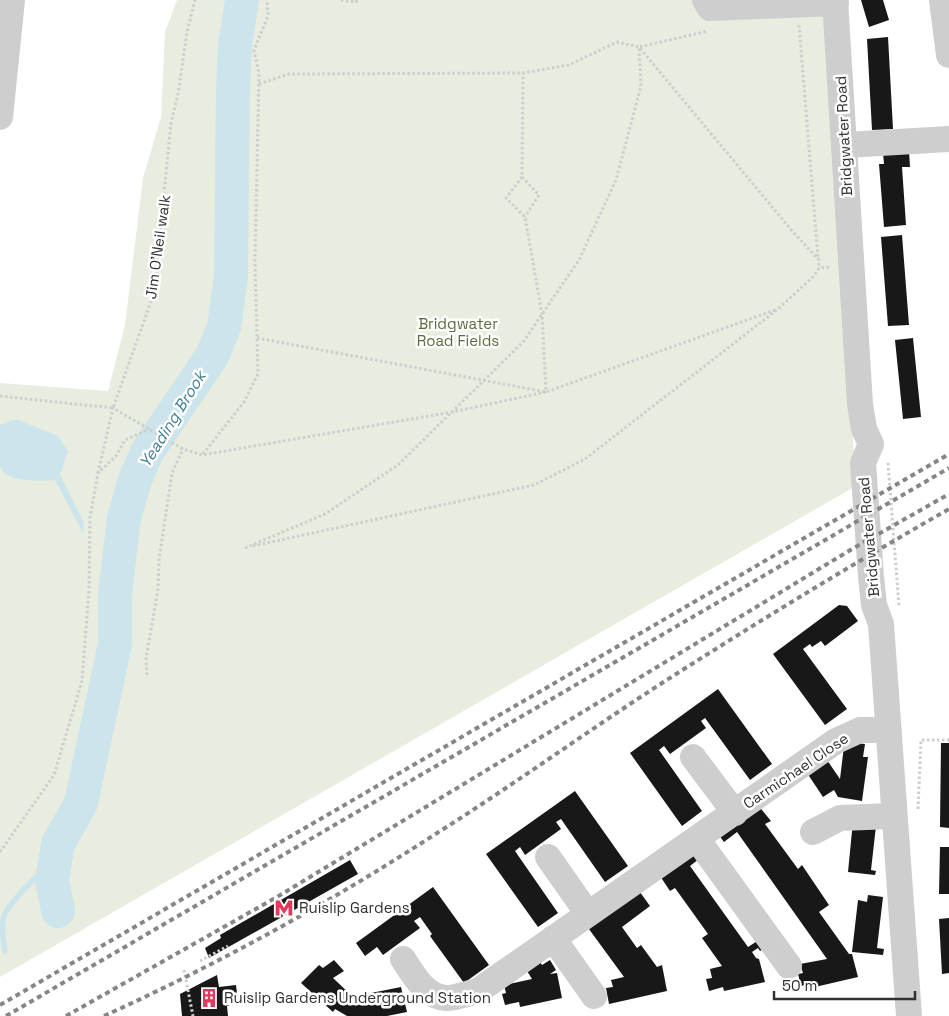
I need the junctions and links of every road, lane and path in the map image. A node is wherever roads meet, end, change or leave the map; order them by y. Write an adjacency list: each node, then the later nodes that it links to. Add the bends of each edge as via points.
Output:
1 (12, 0): 15 (street)
2 (195, 0): 29 (path, Jim O'Neil walk, via 171,123 154,293)
3 (267, 0): 14 (path, via 268,16 254,50)
4 (341, 0): 5 (path)
5 (356, 0)
6 (705, 0): 8 (street, via 710,8)
7 (942, 0): 12 (street)
8 (835, 1): 17 (street, Bridgwater Road)
9 (799, 20): 20 (path)
10 (712, 30): 11 (path)
11 (639, 47): 13 (path, via 617,42 568,65); 20 (path); 24 (path, via 641,86 616,180 579,260)
12 (949, 54)
13 (523, 73): 14 (path, via 289,74); 18 (path)
14 (259, 84): 25 (path, via 255,261)
15 (0, 117)
16 (949, 139): 17 (street)
17 (846, 145): 36 (street, Bridgwater Road, via 860,404 864,429 871,444 863,463 871,576 874,605 881,624)
18 (522, 177): 19 (path, via 506,198); 19 (path, via 540,195)
19 (524, 217): 24 (path)
20 (819, 260): 22 (path)
21 (834, 267): 22 (path)
22 (819, 268): 23 (path)
23 (778, 309): 27 (path); 30 (path, via 585,459 534,485 245,548 325,514 398,465)
24 (542, 314): 26 (path, via 524,340); 27 (path)
25 (257, 338): 26 (path); 33 (path, via 258,374 244,402)
26 (484, 380): 27 (path); 30 (path)
27 (546, 392): 30 (path)
28 (0, 396): 29 (path)
29 (113, 408): 31 (path); 34 (path, Jim O'Neil walk)
30 (452, 412): 33 (path)
31 (151, 429): 32 (path); 34 (path, via 125,440 116,456)
32 (183, 449): 33 (path); 35 (path, via 172,473 146,659)
33 (202, 455)
34 (98, 473): 43 (path, Jim O'Neil walk, via 90,517 89,589 82,680 54,775)
35 (147, 675)
36 (888, 730): 39 (street, Carmichael Close, via 860,730 836,741); 40 (street, Bridgwater Road)
37 (949, 740): 40 (path, via 921,740)
38 (693, 757): 39 (street, Carmichael Close)
39 (735, 813): 42 (street, Carmichael Close)
40 (906, 817): 41 (street, via 840,818); 54 (street, Bridgwater Road)
41 (813, 832)
42 (697, 839): 45 (street, Carmichael Close); 50 (street)
43 (0, 852)
44 (548, 856): 45 (street)
45 (588, 914): 46 (street, Carmichael Close)
46 (553, 938): 48 (street, Carmichael Close, via 478,991 447,998 431,994); 52 (street)
47 (228, 946): 49 (path)
48 (403, 959)
49 (200, 960)
50 (789, 966)
51 (184, 970): 53 (path)
52 (594, 996)
53 (193, 1016)
54 (909, 1016)

